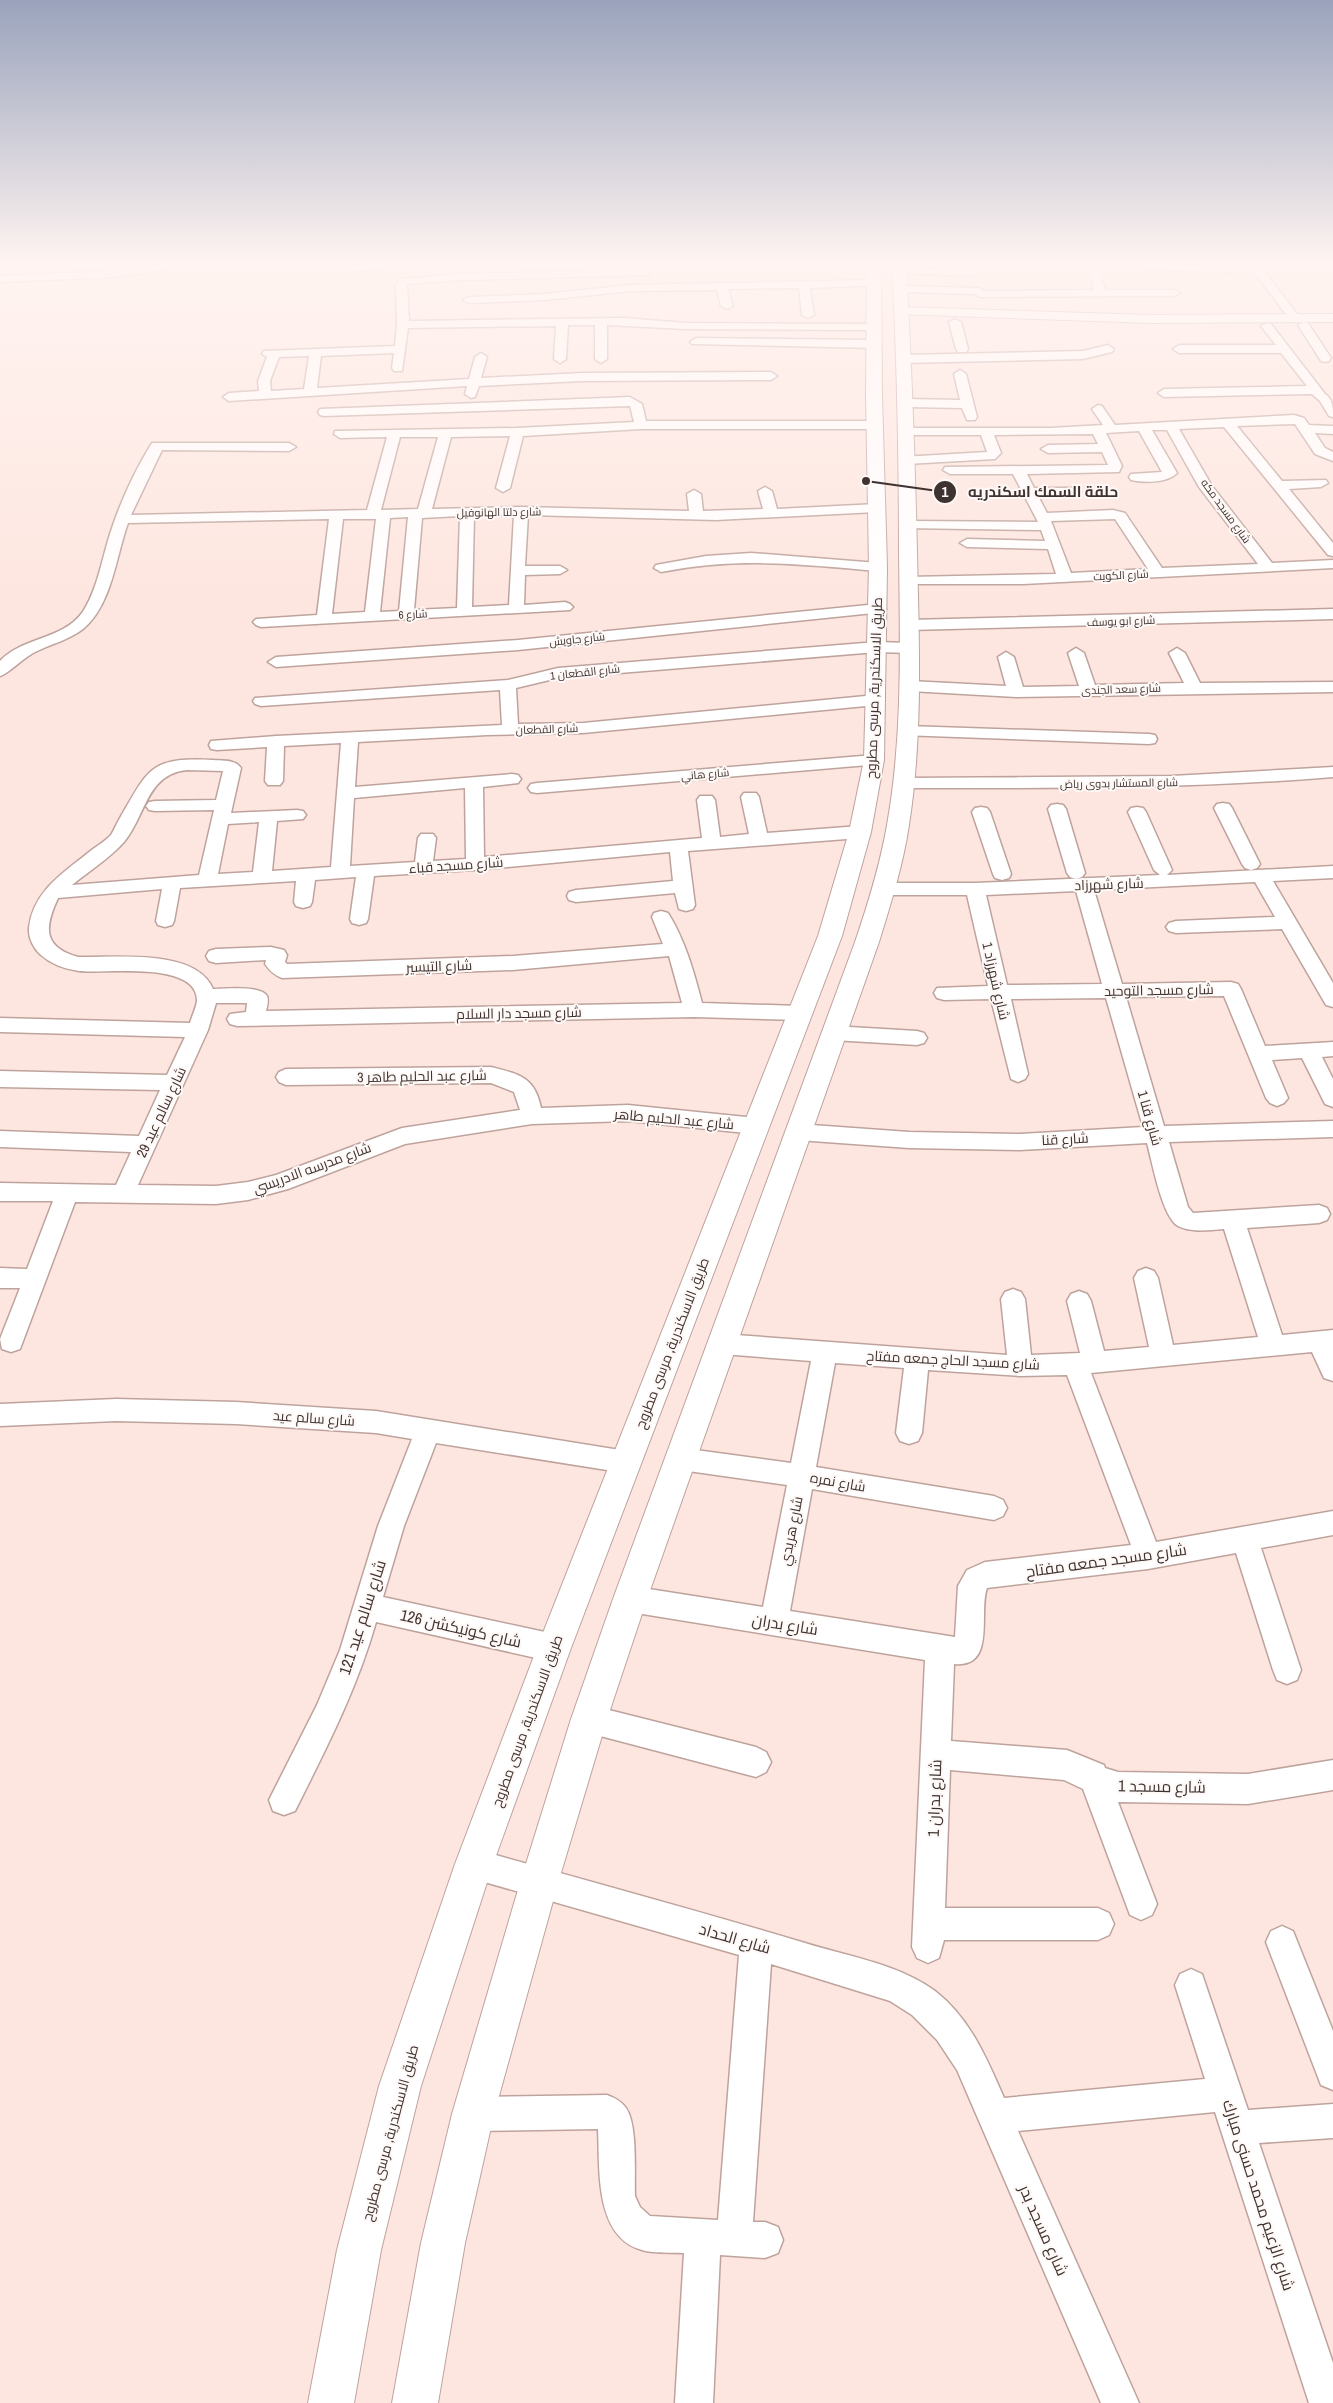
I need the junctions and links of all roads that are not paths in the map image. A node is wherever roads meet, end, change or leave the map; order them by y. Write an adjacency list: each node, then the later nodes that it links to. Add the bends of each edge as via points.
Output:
1 (266, 374): 13 (street)
2 (313, 374): 11 (street)
3 (476, 374): 10 (street)
4 (877, 374): 15 (main road, طريق الاسكندرية, مرسى مطروح)
5 (905, 374): 23 (main road)
6 (960, 374): 17 (street)
7 (1306, 374): 16 (street)
8 (771, 376): 10 (street); 12 (street)
9 (1168, 376): 19 (street, شارع مسجد مكه)
10 (474, 382): 11 (street); 18 (street)
11 (310, 391): 13 (street)
12 (772, 392)
13 (264, 394): 14 (street)
14 (229, 396)
15 (874, 396): 23 (main road); 26 (main road, طريق الاسكندرية, مرسى مطروح)
16 (1324, 396): 19 (street); 22 (street)
17 (967, 404): 23 (street); 33 (street)
18 (467, 407): 21 (street); 25 (street, via 630,401 636,404); 31 (street)
19 (1173, 408): 24 (street); 27 (street); 67 (street, شارع مسجد مكه, via 1206,487)
20 (1098, 409): 29 (street)
21 (324, 412)
22 (1333, 414)
23 (907, 422): 33 (street); 41 (street); 61 (main road)
24 (1228, 423): 28 (street, via 1294,419 1300,421); 45 (street)
25 (641, 425): 26 (street); 32 (street)
26 (875, 425): 51 (main road, طريق الاسكندرية, مرسى مطروح)
27 (1144, 428): 29 (street); 43 (street, via 1170,472 1164,476)
28 (1305, 429): 30 (street); 40 (street, via 1320,452)
29 (1105, 430): 33 (street); 38 (street)
30 (1333, 430)
31 (462, 432): 32 (street); 35 (street)
32 (517, 432): 46 (street)
33 (980, 432): 41 (street, via 994,454)
34 (395, 433): 35 (street); 36 (street); 56 (street)
35 (445, 433): 55 (street)
36 (340, 434)
37 (289, 447): 59 (street, via 157,446)
38 (1107, 448): 39 (street); 42 (street, via 1115,466 1112,470)
39 (1048, 449)
40 (1333, 457)
41 (950, 469): 42 (street)
42 (1018, 470): 48 (street)
43 (1136, 477)
44 (1321, 483): 45 (street)
45 (1278, 485): 64 (street)
46 (503, 488)
47 (764, 491): 54 (street)
48 (1029, 492): 49 (street); 60 (street)
49 (1074, 492)
50 (694, 494): 58 (street)
51 (877, 508): 54 (street, شارع دلتا الهانوفيل); 66 (main road, طريق الاسكندرية, مرسى مطروح)
52 (521, 511): 53 (street, شارع دلتا الهانوفيل); 58 (street, شارع دلتا الهانوفيل); 70 (street)
53 (467, 513): 55 (street, شارع دلتا الهانوفيل); 77 (street)
54 (771, 513): 58 (street, شارع دلتا الهانوفيل)
55 (420, 514): 56 (street, شارع دلتا الهانوفيل); 78 (street)
56 (378, 515): 57 (street, شارع دلتا الهانوفيل); 80 (street)
57 (336, 516): 59 (street, شارع دلتا الهانوفيل); 81 (street)
58 (696, 516)
59 (122, 519): 89 (street, via 88,617 72,629 17,655)
60 (1046, 522): 61 (street); 63 (street); 71 (street, via 1105,514 1120,516)
61 (908, 525): 73 (main road)
62 (967, 543): 63 (street)
63 (1054, 546): 72 (street)
64 (1333, 552)
65 (1333, 564): 67 (street, شارع الكويت)
66 (878, 567): 68 (street, via 734,558); 76 (main road, طريق الاسكندرية, مرسى مطروح)
67 (1268, 567): 71 (street, شارع الكويت)
68 (661, 568)
69 (560, 570): 70 (street)
70 (518, 571): 75 (street)
71 (1158, 573): 72 (street, شارع الكويت)
72 (1065, 578): 73 (street, شارع الكويت)
73 (908, 581): 83 (main road)
74 (565, 607): 75 (street, شارع 6)
75 (516, 609): 77 (street, شارع 6)
76 (878, 609): 84 (main road, طريق الاسكندرية, مرسى مطروح); 88 (street, شارع جاويش, via 518,645)
77 (464, 611): 78 (street, شارع 6)
78 (406, 614): 80 (street, شارع 6)
79 (1333, 614): 83 (street, شارع ابو يوسف)
80 (372, 616): 81 (street, شارع 6)
81 (324, 618): 82 (street, شارع 6)
82 (262, 622)
83 (909, 637): 84 (street, شارع القطعان 1); 91 (main road)
84 (877, 647): 90 (street, شارع القطعان 1, via 558,673); 96 (main road, طريق الاسكندرية, مرسى مطروح)
85 (1076, 653): 94 (street)
86 (1177, 653): 93 (street)
87 (1006, 657): 95 (street)
88 (276, 662)
89 (0, 672)
90 (508, 685): 97 (street, شارع القطعان 1); 98 (street)
91 (910, 686): 95 (street, شارع سعد الجندى); 99 (main road)
92 (1333, 687): 93 (street, شارع سعد الجندى)
93 (1195, 688): 94 (street, شارع سعد الجندى)
94 (1089, 690): 95 (street, شارع سعد الجندى)
95 (1016, 692)
96 (876, 700): 98 (street, شارع القطعان, via 583,728); 104 (main road, طريق الاسكندرية, مرسى مطروح)
97 (260, 701)
98 (510, 730): 100 (street, شارع القطعان)
99 (907, 731): 101 (street); 109 (main road)
100 (350, 737): 102 (street, شارع القطعان); 111 (street)
101 (1149, 739)
102 (276, 741): 103 (street, شارع القطعان); 107 (street)
103 (217, 745)
104 (874, 760): 110 (street, شارع هاني); 122 (main road, طريق الاسكندرية, مرسى مطروح)
105 (1333, 772): 109 (street, شارع المستشار بدوى رياض, via 1122,784)
106 (512, 780): 108 (street)
107 (274, 781)
108 (474, 783): 111 (street); 128 (street)
109 (904, 783): 140 (main road)
110 (537, 788)
111 (346, 793): 133 (street)
112 (750, 797): 124 (street)
113 (706, 800): 125 (street)
114 (155, 806): 117 (street)
115 (1223, 808): 131 (street)
116 (1058, 809): 138 (street, شارع قنا 1)
117 (223, 812): 121 (street); 139 (street); 144 (street, via 232,770 227,766 171,766 159,771 117,839)
118 (981, 812): 136 (street)
119 (1137, 812): 130 (street)
120 (297, 815): 121 (street)
121 (269, 817): 137 (street)
122 (860, 832): 124 (street, شارع مسجد قباء); 161 (main road, طريق الاسكندرية, مرسى مطروح, via 830,936)
123 (427, 838): 129 (street)
124 (759, 839): 125 (street, شارع مسجد قباء)
125 (712, 843): 126 (street, شارع مسجد قباء)
126 (678, 846): 128 (street, شارع مسجد قباء); 142 (street)
127 (1333, 860): 131 (street, شارع شهرزاد)
128 (475, 864): 129 (street, شارع مسجد قباء)
129 (423, 867): 132 (street, شارع مسجد قباء)
130 (1163, 870): 131 (street, شارع شهرزاد); 138 (street, شارع شهرزاد)
131 (1256, 870): 134 (street, شارع شهرزاد); 138 (street, شارع شهرزاد); 151 (street)
132 (366, 871): 133 (street, شارع مسجد قباء); 149 (street)
133 (340, 872): 135 (street, شارع مسجد قباء)
134 (1333, 872)
135 (306, 874): 137 (street, شارع مسجد قباء); 146 (street)
136 (1002, 874): 138 (street, شارع شهرزاد); 140 (street, شارع شهرزاد)
137 (262, 877): 139 (street, شارع مسجد قباء)
138 (1080, 879): 143 (street, شارع شهرزاد); 156 (street, شارع قنا 1)
139 (207, 881): 141 (street, شارع مسجد قباء)
140 (886, 881): 143 (street, شارع شهرزاد); 164 (main road)
141 (172, 883): 144 (street, شارع مسجد قباء); 150 (street)
142 (683, 886): 145 (street); 147 (street)
143 (975, 889): 157 (street, شارع شهرزاد 1)
144 (51, 893): 159 (street, via 41,914 38,931 43,946 57,958 78,964 168,966 188,973 201,985)
145 (576, 896)
146 (303, 902)
147 (686, 906)
148 (661, 917): 153 (street)
149 (359, 919)
150 (165, 921)
151 (1288, 923): 152 (street); 155 (street)
152 (1176, 927)
153 (676, 949): 154 (street, شارع التيسير, via 514,964 282,971 276,964 277,955 271,953); 160 (street)
154 (216, 956)
155 (1330, 989)
156 (1113, 991): 157 (street, شارع مسجد التوحيد); 168 (street, شارع مسجد التوحيد, via 1231,989); 179 (street, شارع قنا 1)
157 (998, 992): 158 (street, شارع مسجد التوحيد); 169 (street, شارع شهرزاد 1)
158 (944, 993)
159 (206, 996): 160 (street, شارع مسجد دار السلام, via 258,998 246,1019); 163 (street, شارع سالم عيد 29)
160 (694, 1010): 161 (street, شارع مسجد دار السلام)
161 (800, 1013): 176 (main road, طريق الاسكندرية, مرسى مطروح)
162 (0, 1025): 163 (street)
163 (198, 1030): 172 (street, شارع سالم عيد 29)
164 (833, 1033): 165 (street); 178 (main road)
165 (916, 1038)
166 (1333, 1049): 167 (street)
167 (1308, 1051): 168 (street); 174 (street)
168 (1258, 1054): 173 (street, شارع مسجد التوحيد)
169 (1018, 1074)
170 (286, 1077): 175 (street, شارع عبد الحليم طاهر 3, via 491,1075 523,1086 528,1093)
171 (0, 1079): 172 (street)
172 (174, 1083): 181 (street, شارع سالم عيد 29)
173 (1276, 1098)
174 (1333, 1099)
175 (532, 1116): 176 (street, شارع عبد الحليم طاهر, via 628,1113); 184 (street, شارع مدرسه الادريسي, via 402,1136 280,1183 248,1191 216,1195)
176 (756, 1126): 206 (main road, طريق الاسكندرية, مرسى مطروح)
177 (1333, 1129): 179 (street, شارع قنا)
178 (798, 1132): 179 (street, شارع قنا, via 965,1142); 194 (main road)
179 (1155, 1134): 186 (street, شارع قنا 1, via 1178,1210 1185,1219 1194,1222)
180 (0, 1139): 181 (street)
181 (146, 1144): 184 (street, شارع سالم عيد 29)
182 (0, 1192): 183 (street, شارع مدرسه الادريسي)
183 (67, 1194): 184 (street, شارع مدرسه الادريسي); 189 (street)
184 (123, 1194)
185 (1318, 1214): 186 (street, شارع قنا 1)
186 (1233, 1221): 195 (street)
187 (0, 1278): 189 (street)
188 (1146, 1278): 197 (street)
189 (34, 1279): 193 (street)
190 (1013, 1299): 200 (street)
191 (1079, 1301): 199 (street)
192 (1326, 1340): 195 (street, شارع مسجد الحاج جمعه مفتاح); 201 (street)
193 (11, 1342)
194 (722, 1344): 196 (street, شارع مسجد الحاج جمعه مفتاح); 205 (main road)
195 (1273, 1345): 197 (street, شارع مسجد الحاج جمعه مفتاح)
196 (825, 1352): 198 (street, شارع مسجد الحاج جمعه مفتاح); 207 (street, شارع هريدي)
197 (1163, 1356): 199 (street, شارع مسجد الحاج جمعه مفتاح)
198 (916, 1359): 200 (street, شارع مسجد الحاج جمعه مفتاح); 204 (street)
199 (1085, 1363): 200 (street, شارع مسجد الحاج جمعه مفتاح); 211 (street)
200 (1020, 1366)
201 (1333, 1371)
202 (0, 1415): 203 (street, شارع سالم عيد, via 116,1410 236,1413 376,1422)
203 (429, 1430): 206 (street, شارع سالم عيد); 213 (street, شارع سالم عيد 121, via 391,1526)
204 (909, 1432)
205 (682, 1458): 207 (street, شارع نمره); 212 (main road)
206 (626, 1462): 215 (main road, طريق الاسكندرية, مرسى مطروح)
207 (802, 1476): 208 (street, شارع نمره); 214 (street, شارع هريدي)
208 (994, 1508)
209 (1333, 1523): 210 (street, شارع مسجد جمعه مفتاح)
210 (1245, 1539): 211 (street, شارع مسجد جمعه مفتاح); 217 (street)
211 (1148, 1556): 216 (street, شارع مسجد جمعه مفتاح, via 985,1575 972,1586 968,1646 962,1650)
212 (630, 1599): 214 (street, شارع بدران); 218 (main road)
213 (368, 1607): 215 (street, شارع كونيكشن 126); 223 (street, شارع سالم عيد 121, via 328,1716)
214 (774, 1622): 216 (street, شارع بدران)
215 (554, 1648): 224 (main road, طريق الاسكندرية, مرسى مطروح)
216 (940, 1649): 219 (street, شارع بدران 1)
217 (1287, 1670)
218 (589, 1719): 220 (street); 225 (main road)
219 (935, 1754): 222 (street, شارع مسجد 1, via 1067,1765); 227 (street, شارع بدران 1, via 928,1935)
220 (756, 1762)
221 (1333, 1775): 222 (street, شارع مسجد 1, via 1248,1789 1118,1786 1100,1782)
222 (1093, 1776): 226 (street)
223 (284, 1800)
224 (474, 1864): 225 (street, شارع الحداد); 239 (main road, طريق الاسكندرية, مرسى مطروح, via 400,2086 359,2250)
225 (539, 1883): 229 (street, شارع الحداد); 234 (main road)
226 (1141, 1904)
227 (1098, 1924)
228 (1282, 1942): 232 (street)
229 (756, 1944): 231 (street, شارع الحداد, via 897,1986 924,2004 949,2028); 238 (street)
230 (1191, 1986): 233 (street, شارع الزعيم محمد حسنى مبارك)
231 (969, 2058): 235 (street, شارع مسجد بدر)
232 (1333, 2073)
233 (1226, 2094): 235 (street); 237 (street, شارع الزعيم محمد حسنى مبارك)
234 (473, 2114): 238 (street, via 607,2112 615,2120 618,2196 626,2219 643,2234); 240 (main road, via 443,2243)
235 (994, 2116): 242 (street, شارع مسجد بدر)
236 (1333, 2121): 237 (street)
237 (1236, 2128): 243 (street, شارع الزعيم محمد حسنى مبارك)
238 (734, 2239): 241 (street)
239 (331, 2403)
240 (415, 2403)
241 (694, 2403)
242 (1120, 2403)
243 (1328, 2403)

